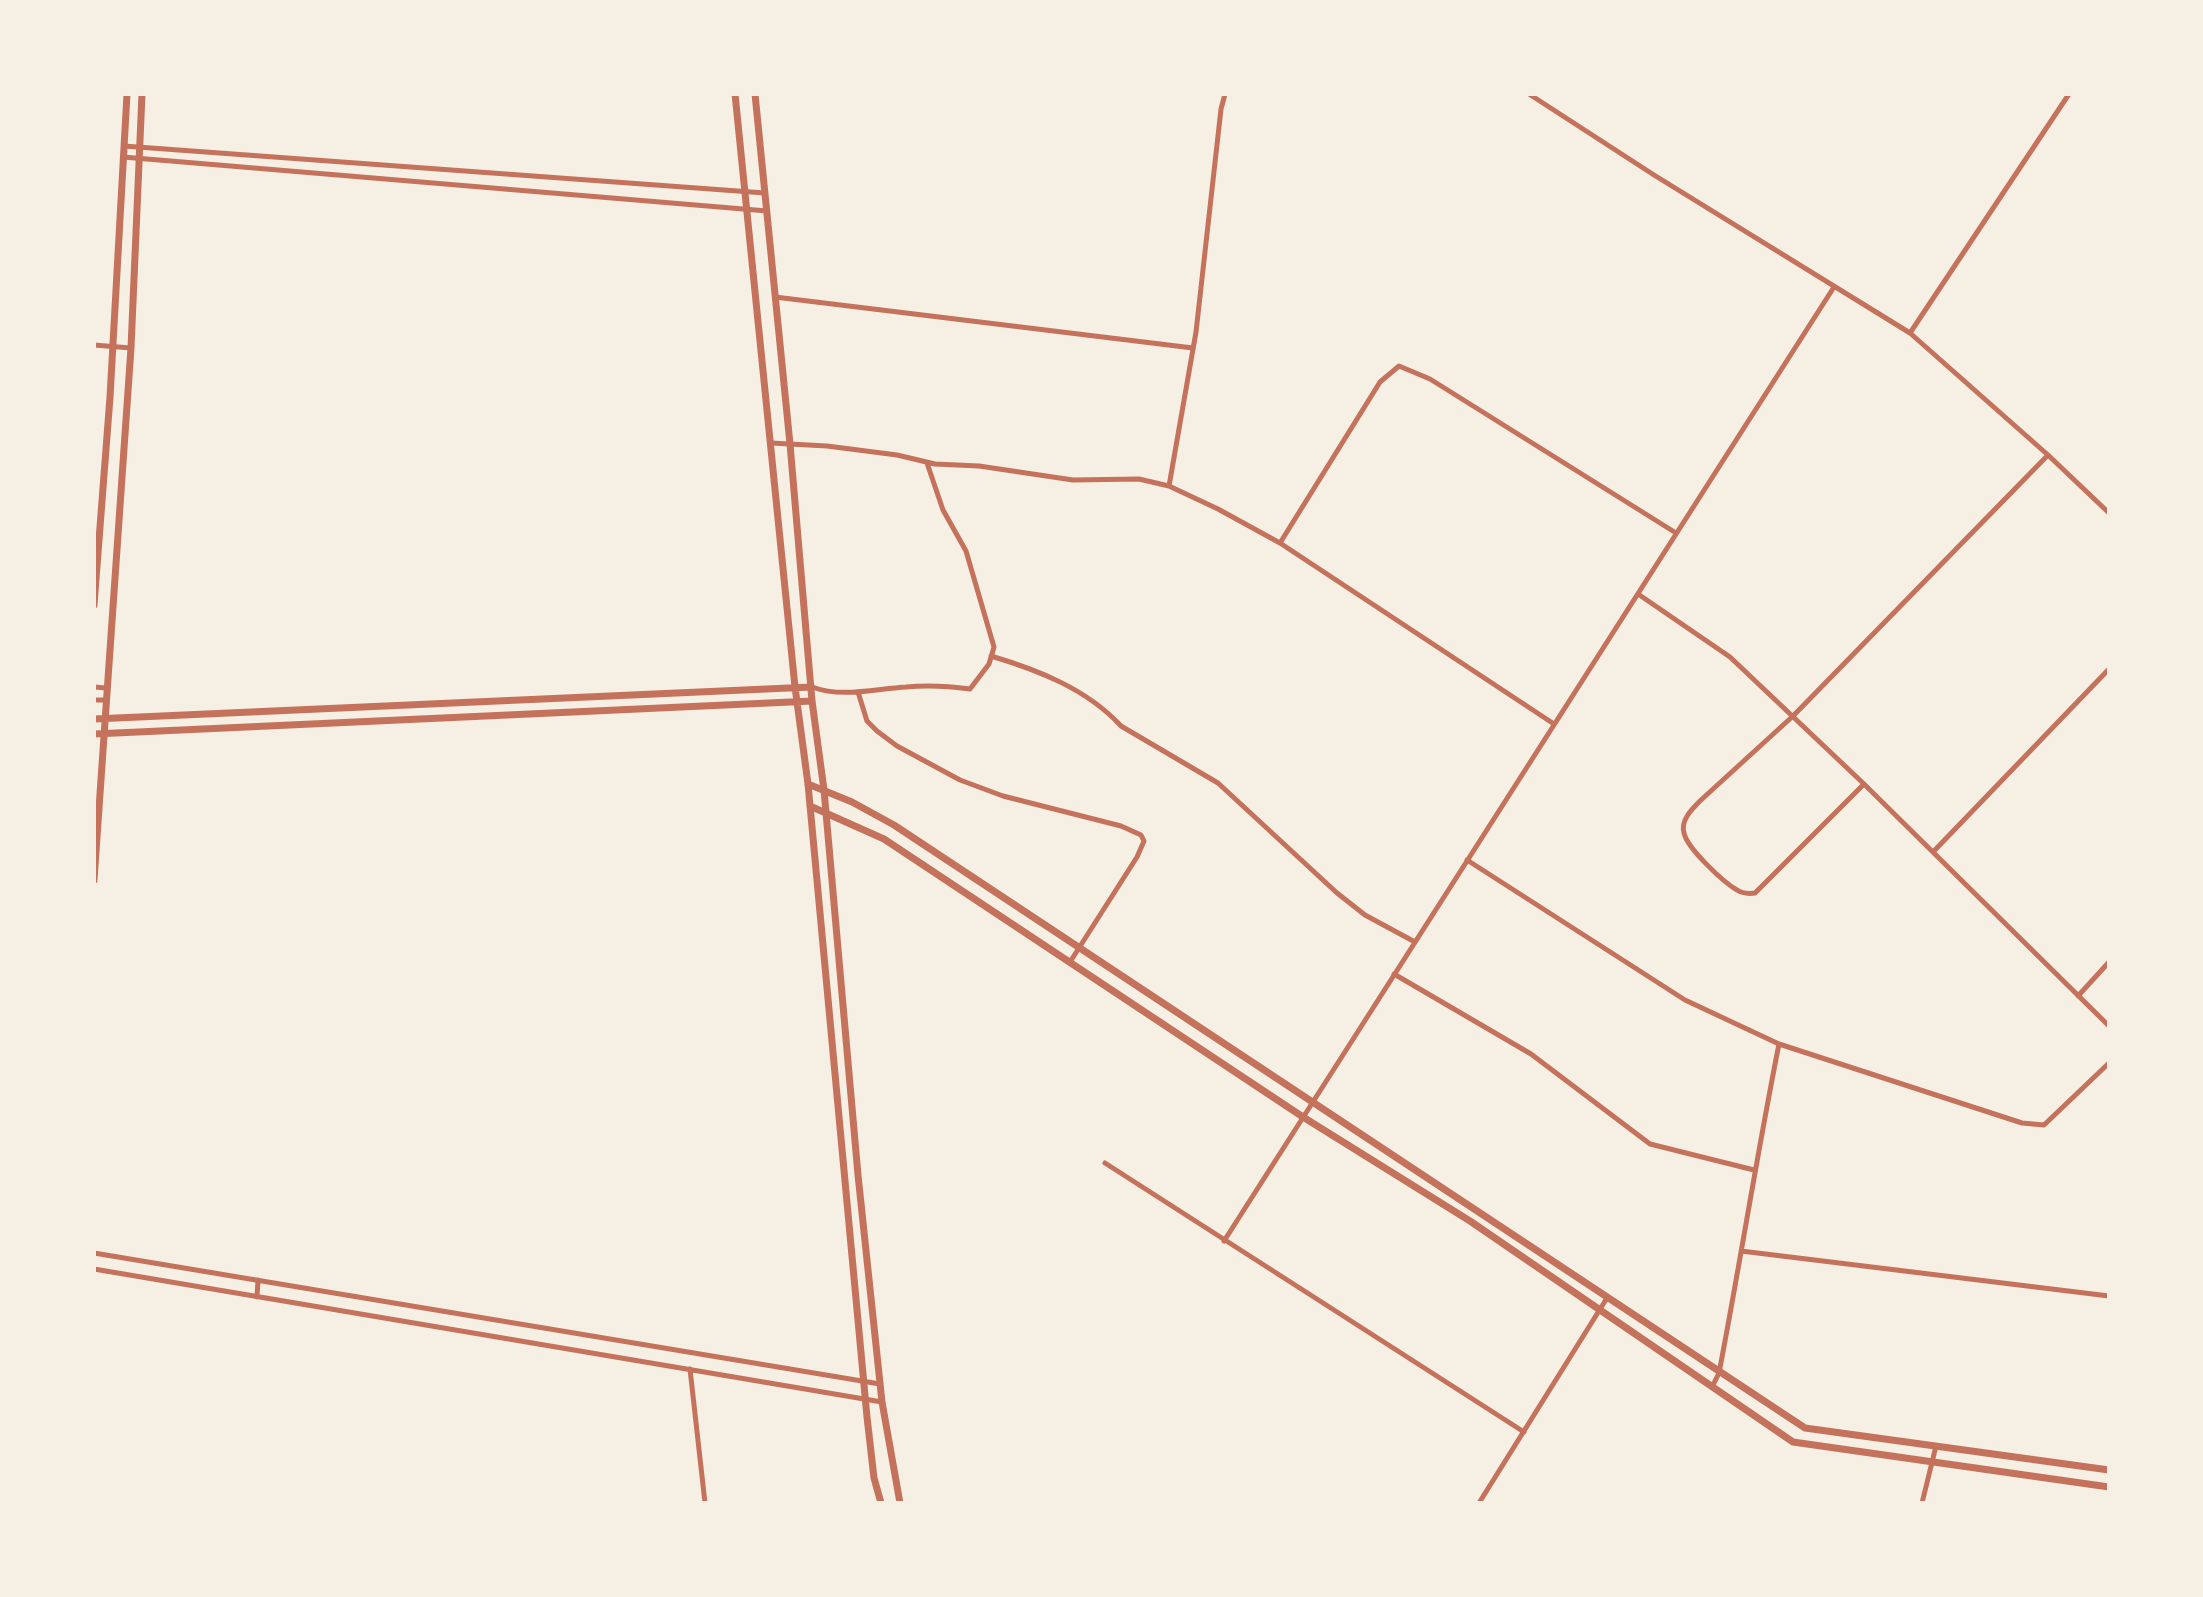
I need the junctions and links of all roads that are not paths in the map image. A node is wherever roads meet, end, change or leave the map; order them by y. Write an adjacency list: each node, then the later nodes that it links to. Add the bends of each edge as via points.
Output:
1 (127, 94): 8 (street)
2 (142, 94): 9 (street)
3 (735, 94): 12 (street)
4 (755, 94): 13 (street)
5 (1225, 94): 22 (street)
6 (1529, 94): 16 (street)
7 (2069, 94): 18 (street)
8 (123, 146): 9 (street); 10 (street)
9 (139, 146): 11 (street); 12 (street)
10 (123, 157): 11 (street); 20 (street)
11 (138, 157): 14 (street); 21 (street)
12 (745, 191): 13 (street); 14 (street)
13 (765, 193): 15 (street)
14 (746, 209): 15 (street); 23 (street)
15 (767, 211): 17 (street)
16 (1834, 287): 18 (street); 29 (street)
17 (775, 297): 22 (street); 24 (street)
18 (1910, 333): 25 (street)
19 (94, 345): 20 (street)
20 (112, 347): 21 (street); 32 (street)
21 (131, 348): 38 (street)
22 (1193, 348): 27 (street)
23 (771, 443): 24 (street); 36 (street)
24 (790, 444): 26 (street); 37 (street)
25 (2048, 455): 28 (street); 45 (street)
26 (926, 462): 27 (street, via 1073,480 1139,479); 33 (street, via 943,510 966,551 994,647)
27 (1169, 486): 30 (street)
28 (2109, 513)
29 (1676, 533): 30 (street, via 1430,379 1399,366 1380,382); 31 (street)
30 (1280, 543): 48 (street)
31 (1638, 594): 45 (street, via 1730,657); 48 (street)
32 (94, 605)
33 (991, 656): 39 (street, via 970,689 941,685); 59 (street, via 1053,677 1121,726 1218,783 1337,893)
34 (2109, 669): 56 (street)
35 (94, 687): 38 (street)
36 (795, 687): 37 (street); 43 (street); 46 (street)
37 (811, 687): 40 (street); 44 (street)
38 (106, 688): 42 (street)
39 (858, 692): 40 (street); 60 (street, via 867,721 877,731 960,780 1141,835 1144,841 1137,857)
40 (828, 693): 44 (street)
41 (94, 700): 42 (street)
42 (106, 700): 46 (street)
43 (797, 701): 44 (street); 50 (street); 51 (street)
44 (812, 701): 53 (street)
45 (1793, 716): 52 (street); 52 (street, via 1701,800 1683,824 1687,840 1721,877 1746,894 1755,893)
46 (106, 718): 47 (street); 50 (street)
47 (94, 719)
48 (1554, 724): 57 (street)
49 (94, 734): 50 (street)
50 (104, 734): 58 (street)
51 (808, 784): 53 (street); 54 (street)
52 (1864, 784): 56 (street)
53 (824, 790): 55 (street); 60 (street, via 894,825)
54 (810, 806): 55 (street); 83 (street)
55 (825, 811): 61 (street, via 884,839); 84 (street)
56 (1933, 852): 64 (street)
57 (1467, 860): 59 (street); 66 (street, via 1685,1000)
58 (94, 880)
59 (1415, 942): 63 (street)
60 (1079, 948): 61 (street); 68 (street)
61 (1070, 962): 69 (street)
62 (2109, 962): 64 (street)
63 (1394, 974): 68 (street); 71 (street, via 1531,1054 1650,1144)
64 (2078, 996): 65 (street)
65 (2109, 1026)
66 (1779, 1044): 67 (street, via 2022,1123 2044,1125); 71 (street)
67 (2109, 1063)
68 (1312, 1103): 69 (street); 79 (street)
69 (1303, 1117): 72 (street); 80 (street)
70 (1105, 1163): 72 (street)
71 (1754, 1170): 73 (street)
72 (1224, 1241): 88 (street)
73 (1741, 1251): 77 (street); 82 (street)
74 (94, 1253): 76 (street)
75 (94, 1269): 78 (street)
76 (258, 1280): 78 (street); 83 (street)
77 (2109, 1296)
78 (257, 1297): 81 (street)
79 (1607, 1298): 80 (street); 82 (street)
80 (1600, 1310): 85 (street); 88 (street)
81 (690, 1369): 86 (street); 93 (street)
82 (1719, 1373): 85 (street); 89 (street, via 1805,1428)
83 (864, 1382): 84 (street); 86 (street)
84 (880, 1384): 87 (street)
85 (1712, 1387): 90 (street, via 1793,1442)
86 (865, 1399): 87 (street); 94 (street)
87 (882, 1402): 95 (street)
88 (1524, 1432): 96 (street)
89 (1936, 1446): 90 (street); 91 (street)
90 (1932, 1462): 92 (street); 97 (street)
91 (2109, 1470)
92 (2109, 1487)
93 (705, 1503)
94 (881, 1503)
95 (900, 1503)
96 (1479, 1503)
97 (1922, 1503)

